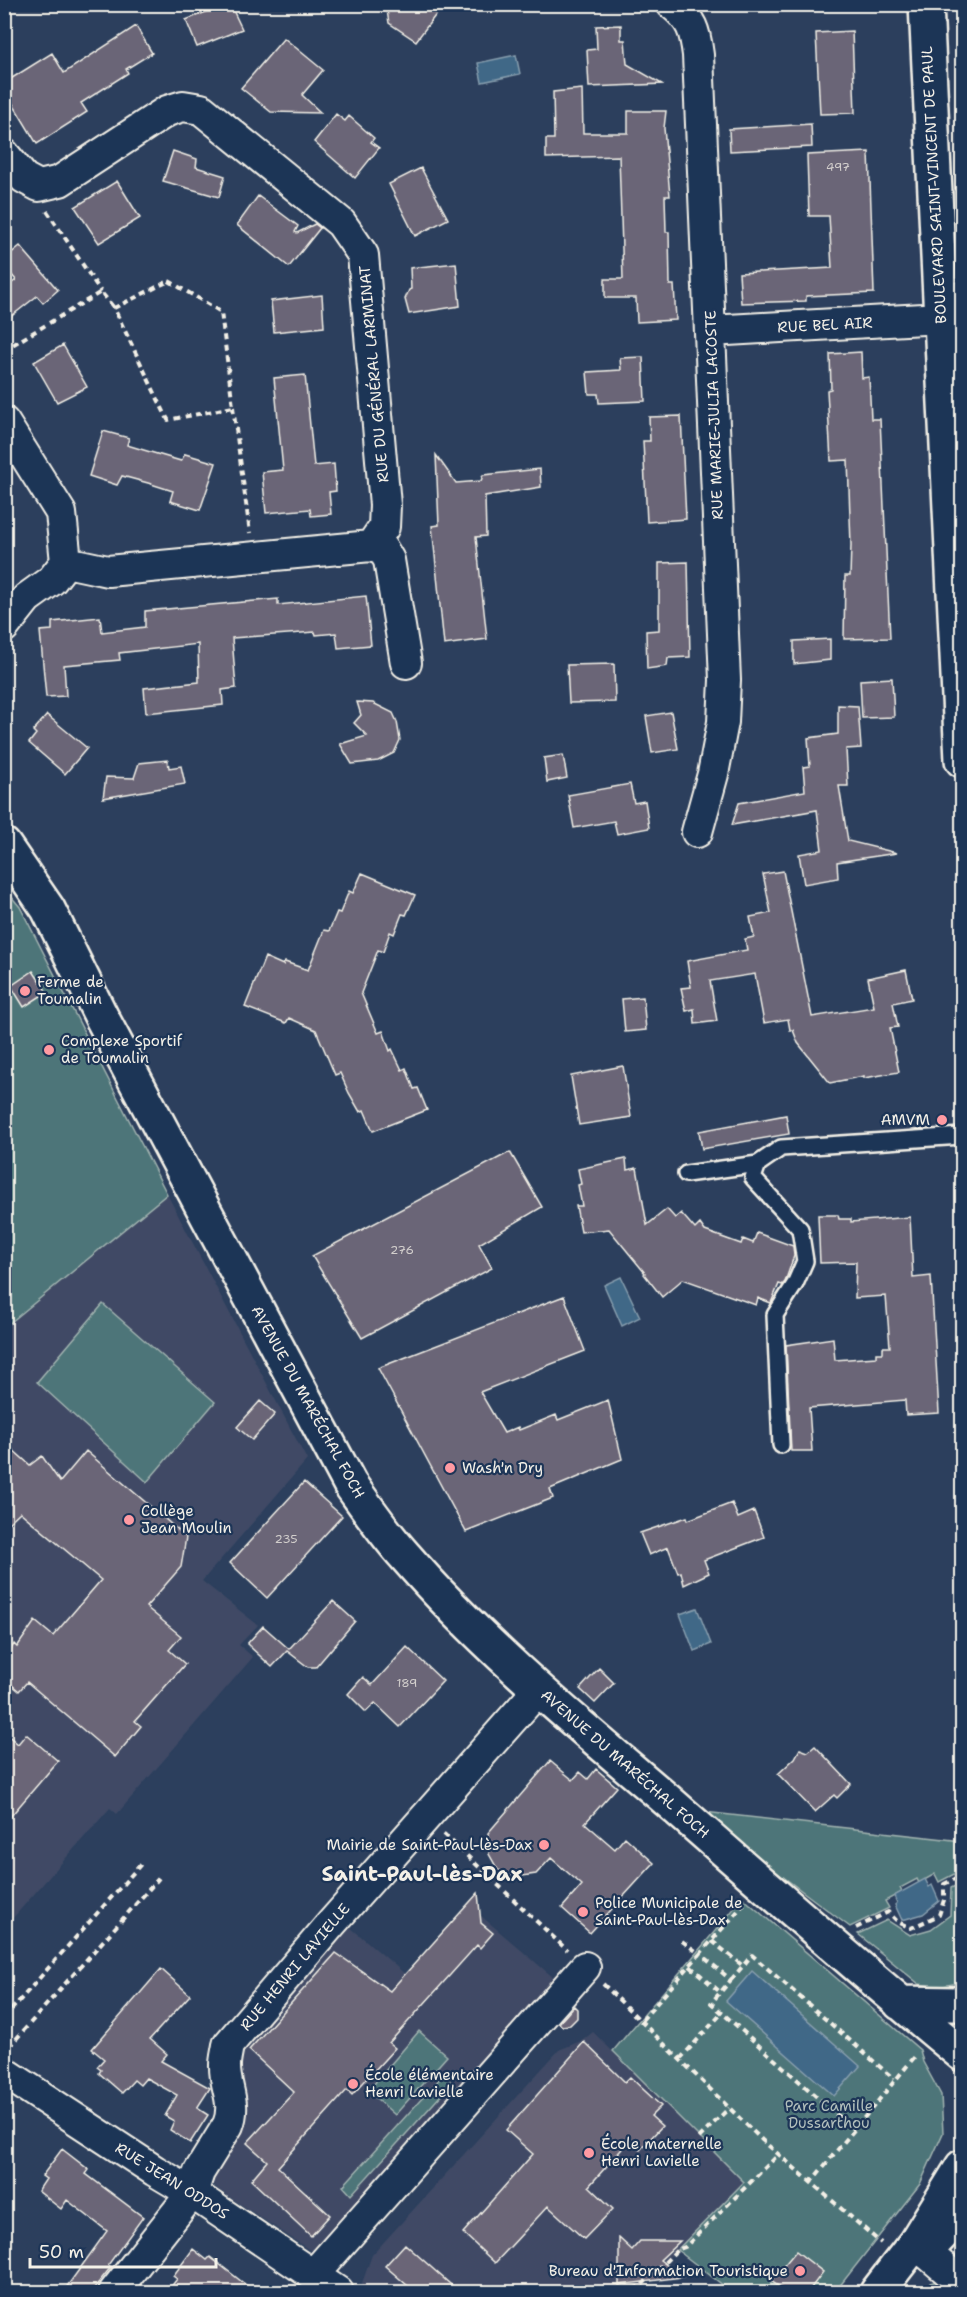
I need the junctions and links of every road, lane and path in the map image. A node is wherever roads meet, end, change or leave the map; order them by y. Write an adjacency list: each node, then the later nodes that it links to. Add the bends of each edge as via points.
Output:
1 (672, 4): 8 (street, RUE MARIE-JULIA LACOSTE, via 694,29 698,55)
2 (926, 4): 7 (main road, BOULEVARD SAINT-VINCENT DE PAUL)
3 (4, 154): 4 (street)
4 (24, 178): 5 (path); 12 (street, RUE DU GÉNÉRAL LARMINAT, via 39,186 60,181 167,111 183,105 201,109 341,223 363,255 386,505 384,527)
5 (101, 292): 6 (path); 9 (path)
6 (114, 308): 10 (path, via 168,420); 10 (path, via 169,281 221,312)
7 (940, 318): 8 (street, RUE BEL AIR); 17 (main road, BOULEVARD SAINT-VINCENT DE PAUL)
8 (710, 331): 18 (street, RUE MARIE-JULIA LACOSTE, via 725,680 723,722)
9 (4, 350)
10 (233, 407): 13 (path)
11 (4, 422): 14 (street, via 61,513)
12 (371, 546): 13 (street); 16 (street, via 383,550 389,560)
13 (253, 557): 14 (street, via 108,571)
14 (66, 562): 15 (street, via 52,580 27,597)
15 (4, 627)
16 (406, 663)
17 (963, 760)
18 (697, 832)
19 (4, 845): 24 (main road, AVENUE DU MARÉCHAL FOCH, via 48,909 111,1036 350,1484 405,1556)
20 (963, 1136): 21 (lane, via 781,1148)
21 (758, 1164): 22 (lane); 23 (lane, via 753,1178 800,1229 805,1261 775,1315)
22 (686, 1174)
23 (781, 1445)
24 (539, 1689): 25 (street, RUE HENRI LAVIELLE); 29 (main road, AVENUE DU MARÉCHAL FOCH)
25 (425, 1818): 36 (path); 56 (street, RUE HENRI LAVIELLE, via 228,2045 224,2067 231,2118 199,2172)
26 (141, 1864): 42 (path)
27 (963, 1876): 30 (path, via 945,1884 939,1915 920,1924 911,1928 888,1912)
28 (159, 1878): 45 (path)
29 (762, 1883): 30 (main road, AVENUE DU MARÉCHAL FOCH); 32 (path)
30 (827, 1940): 40 (main road, AVENUE DU MARÉCHAL FOCH)
31 (682, 1941): 33 (path)
32 (712, 1941): 33 (path); 35 (path)
33 (700, 1954): 34 (path); 37 (path)
34 (690, 1966): 38 (path); 43 (path)
35 (742, 1966): 37 (path); 49 (path, via 752,1955)
36 (585, 1967): 43 (path); 59 (street)
37 (731, 1980): 38 (path)
38 (720, 1992): 41 (path, via 711,2003)
39 (963, 2002): 40 (main road)
40 (900, 2003): 46 (main road, AVENUE DU MARÉCHAL FOCH)
41 (722, 2013): 47 (path); 51 (path)
42 (4, 2018)
43 (642, 2020): 47 (path)
44 (920, 2050): 49 (path)
45 (4, 2053)
46 (963, 2054)
47 (680, 2059): 50 (path)
48 (4, 2072): 56 (street, RUE JEAN ODDOS)
49 (894, 2079): 51 (path)
50 (729, 2108): 52 (path); 53 (path)
51 (853, 2129): 55 (path)
52 (699, 2138)
53 (778, 2155): 55 (path); 63 (path, via 686,2247 677,2250 641,2286)
54 (963, 2167): 58 (main road)
55 (810, 2183): 58 (path)
56 (192, 2193): 59 (street, RUE JEAN ODDOS); 61 (street, RUE HENRI LAVIELLE)
57 (963, 2213): 58 (main road)
58 (914, 2251): 60 (street); 64 (main road)
59 (313, 2275): 62 (street, RUE JEAN ODDOS)
60 (963, 2283)
61 (114, 2292)
62 (338, 2292)
63 (623, 2292)
64 (877, 2292)

